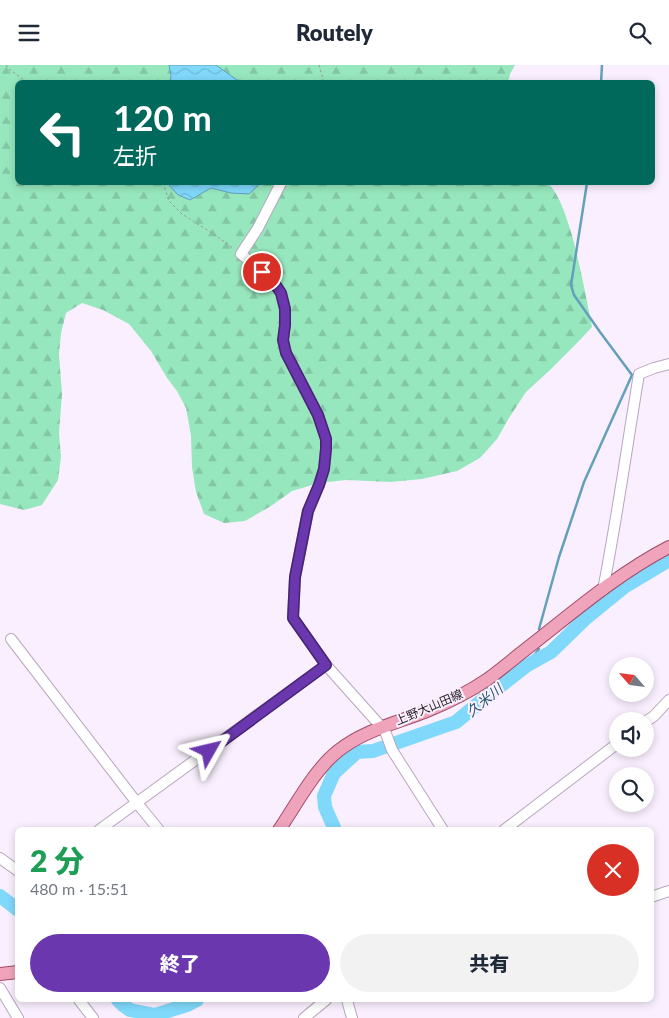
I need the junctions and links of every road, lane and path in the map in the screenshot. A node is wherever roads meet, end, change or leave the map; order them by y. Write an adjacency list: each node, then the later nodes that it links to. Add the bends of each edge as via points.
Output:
1 (6, 65): 3 (path)
2 (319, 65): 4 (path)
3 (24, 80)
4 (323, 80)
5 (164, 185): 7 (path, via 169,201 182,214)
6 (280, 185): 7 (street)
7 (241, 254): 12 (street, via 273,281 281,293 285,309 283,340 286,353 318,415 326,439 324,469 308,511 295,577 293,618)
8 (669, 365): 10 (street, via 639,374)
9 (669, 547): 10 (main road, 上野大山田線, via 649,557)
10 (603, 590): 15 (main road, 上野大山田線, via 488,679 454,700)
11 (11, 639): 17 (street)
12 (326, 665): 15 (street); 17 (street)
13 (669, 700): 14 (street)
14 (654, 716)
15 (383, 729): 20 (main road, 上野大山田線, via 353,740 336,752 317,772); 21 (street, via 392,750)
16 (609, 750): 22 (street)
17 (137, 803): 18 (street); 19 (street)
18 (103, 827)
19 (157, 827)
20 (281, 827)
21 (441, 827)
22 (508, 827)
23 (0, 858): 24 (street)
24 (15, 869)
25 (669, 891): 26 (street)
26 (654, 896)
27 (15, 972): 28 (main road)
28 (0, 974)
29 (0, 988): 33 (street)
30 (81, 1002): 34 (street)
31 (324, 1002): 35 (street)
32 (348, 1002): 36 (street)
33 (18, 1018)
34 (94, 1018)
35 (304, 1018)
36 (352, 1018)

